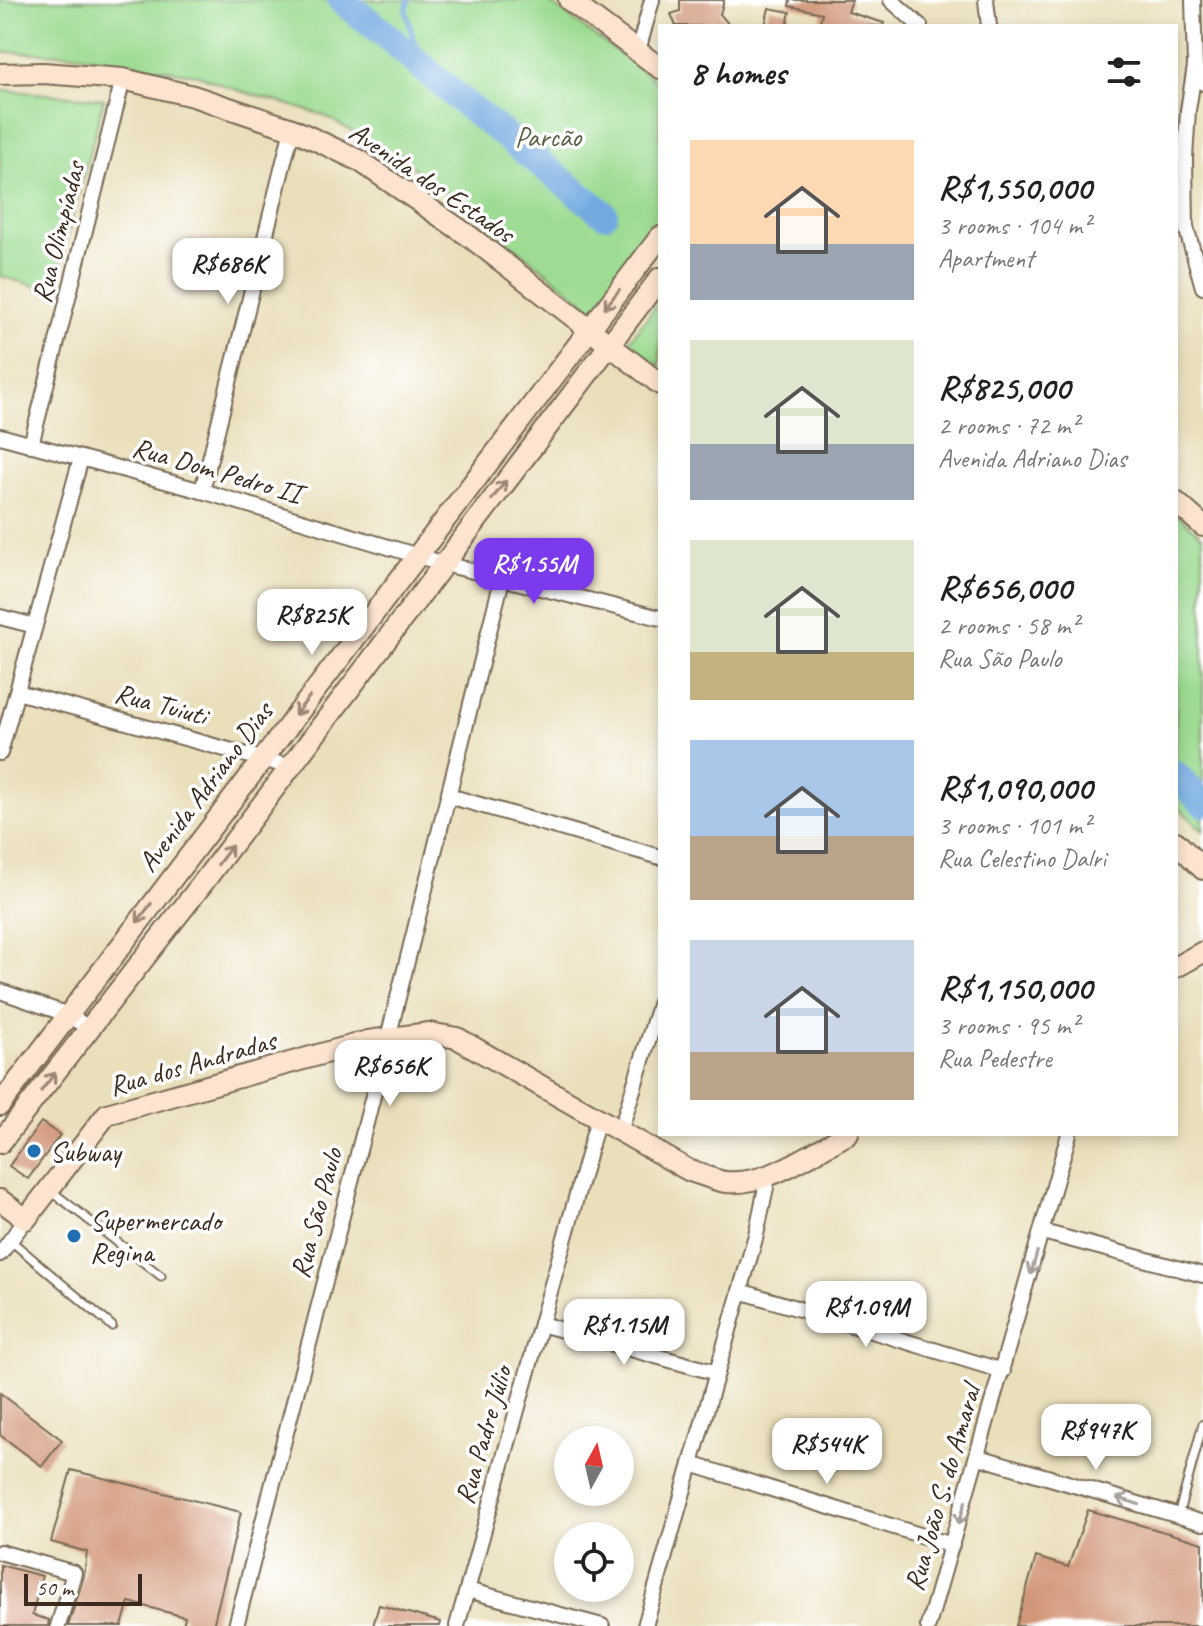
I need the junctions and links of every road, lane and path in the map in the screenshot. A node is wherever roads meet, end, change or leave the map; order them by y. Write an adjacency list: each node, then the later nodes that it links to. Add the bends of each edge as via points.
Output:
1 (569, 0): 8 (street)
2 (652, 0): 8 (street)
3 (891, 0): 6 (street)
4 (986, 0): 7 (street)
5 (1193, 0): 10 (street)
6 (918, 24)
7 (989, 24)
8 (638, 51): 9 (street)
9 (658, 66)
10 (1195, 66): 13 (street); 15 (street)
11 (0, 74): 12 (street, Avenida dos Estados)
12 (123, 79): 14 (street, Avenida dos Estados); 23 (street, Rua Olimpíadas)
13 (1203, 83)
14 (292, 129): 19 (street, Avenida dos Estados, via 360,161); 25 (street)
15 (1181, 226): 18 (street)
16 (658, 240): 19 (street, Avenida Adriano Dias, one-way to 19)
17 (658, 281): 20 (street, Avenida Adriano Dias)
18 (1203, 287)
19 (590, 328): 20 (street, Avenida dos Estados); 28 (street, Avenida Adriano Dias)
20 (611, 344): 21 (street, Avenida dos Estados); 29 (street, Avenida Adriano Dias, one-way to 20)
21 (658, 382)
22 (0, 436): 23 (street, Rua Dom Pedro II)
23 (31, 445): 24 (street, Rua Dom Pedro II)
24 (81, 458): 25 (street, Rua Dom Pedro II); 33 (street)
25 (202, 491): 28 (street, Rua Dom Pedro II)
26 (1178, 504): 27 (street)
27 (1203, 526)
28 (418, 556): 29 (street, Rua Dom Pedro II); 36 (street, Avenida Adriano Dias, one-way to 36)
29 (445, 564): 30 (street, Rua Dom Pedro II); 37 (street, Avenida Adriano Dias)
30 (502, 579): 32 (street, Rua Dom Pedro II); 38 (street, Rua São Paulo)
31 (0, 617): 33 (street)
32 (658, 618)
33 (35, 626): 34 (street)
34 (17, 692): 35 (street); 36 (street, Rua Tuiuti)
35 (0, 753)
36 (262, 758): 37 (street, Rua Tuiuti); 46 (street, Avenida Adriano Dias, one-way to 46)
37 (291, 767): 47 (street, Avenida Adriano Dias, one-way to 37)
38 (449, 796): 40 (street); 48 (street, Rua São Paulo)
39 (1178, 844): 41 (street)
40 (658, 856)
41 (1203, 869)
42 (1203, 952): 43 (street)
43 (1178, 966)
44 (0, 991): 46 (street)
45 (658, 1008): 51 (street)
46 (66, 1014): 47 (street); 49 (street, Avenida Adriano Dias)
47 (89, 1028): 54 (street, Avenida Adriano Dias, one-way to 47)
48 (388, 1038): 50 (street, Rua dos Andradas, via 429,1033 457,1038); 56 (street, Rua dos Andradas, via 107,1114); 78 (street, Rua São Paulo)
49 (0, 1105)
50 (598, 1119): 51 (street, Rua dos Andradas); 65 (street, Rua Padre Júlio)
51 (620, 1132): 55 (street, Rua dos Andradas, via 690,1171 726,1182)
52 (844, 1136): 55 (street, Rua dos Andradas)
53 (1068, 1136): 59 (street, Rua João S. do Amaral)
54 (0, 1143)
55 (769, 1173): 64 (street)
56 (48, 1189): 58 (street, Rua dos Andradas); 63 (lane)
57 (0, 1200): 58 (street)
58 (26, 1219): 60 (street, Rua dos Andradas)
59 (1043, 1232): 62 (street); 67 (street, Rua João S. do Amaral, one-way to 67)
60 (10, 1240): 61 (street, Rua dos Andradas); 66 (lane)
61 (0, 1254)
62 (1203, 1275)
63 (161, 1276)
64 (740, 1291): 67 (street); 68 (street)
65 (541, 1324): 68 (street); 76 (street, Rua Padre Júlio)
66 (112, 1326)
67 (1003, 1371): 70 (street, Rua João S. do Amaral)
68 (717, 1373): 71 (street)
69 (1203, 1424): 72 (lane)
70 (979, 1457): 72 (street, one-way to 70); 74 (street, Rua João S. do Amaral, one-way to 74)
71 (691, 1464): 74 (street); 81 (street)
72 (1178, 1516): 73 (street)
73 (1203, 1523)
74 (952, 1545): 82 (street, Rua João S. do Amaral)
75 (0, 1552): 77 (street, via 74,1573)
76 (467, 1590): 79 (street, Rua Padre Júlio); 80 (street)
77 (58, 1626)
78 (236, 1626)
79 (457, 1626)
80 (602, 1626)
81 (645, 1626)
82 (928, 1626)

